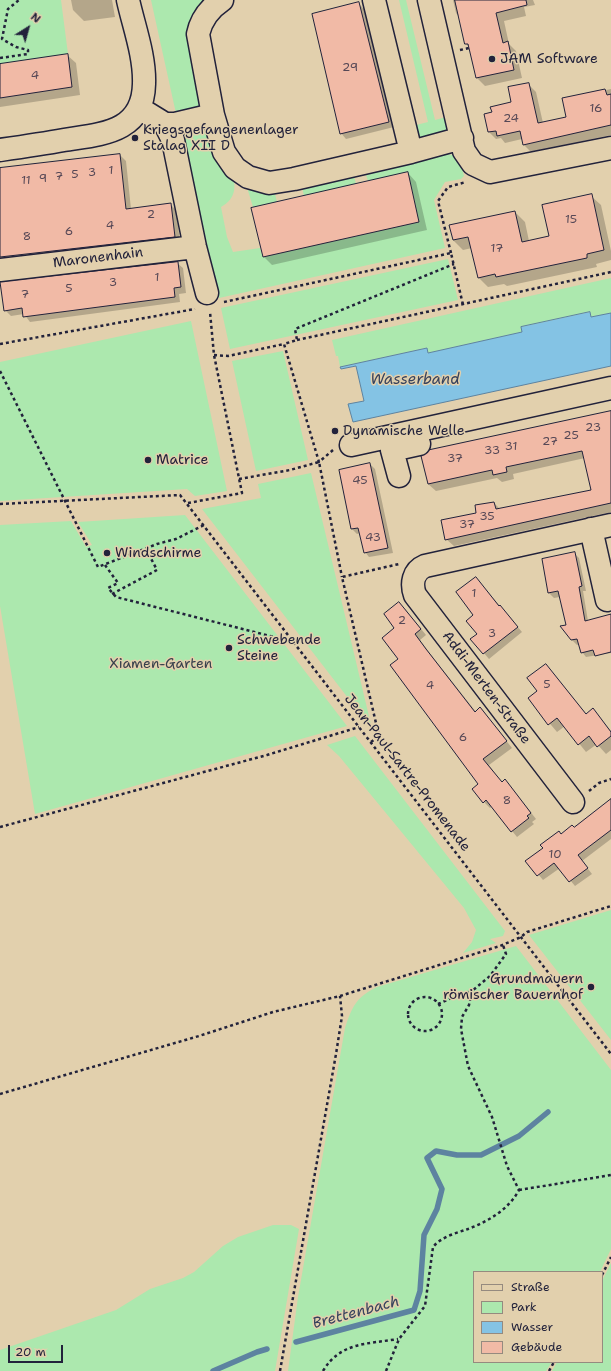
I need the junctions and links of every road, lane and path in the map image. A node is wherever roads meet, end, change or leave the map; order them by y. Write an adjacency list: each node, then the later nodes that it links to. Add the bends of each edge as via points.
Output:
1 (19, 0): 6 (path, via 8,9 2,39 28,50 28,54)
2 (128, 0): 7 (street, via 143,66 144,86)
3 (222, 0): 8 (street, via 207,14 200,24 198,34)
4 (374, 0): 13 (street)
5 (429, 0): 10 (street)
6 (0, 58)
7 (139, 108): 9 (street); 12 (street, via 122,126 105,133)
8 (213, 115): 9 (street); 13 (street, via 227,158 239,172 261,182 294,179)
9 (165, 124): 15 (street, via 174,140)
10 (462, 138): 13 (street); 14 (street, via 468,157 473,164)
11 (611, 148): 14 (street, via 512,169 490,172)
12 (0, 150)
13 (411, 152)
14 (482, 169): 16 (path, via 464,184 448,187 438,201)
15 (195, 247): 18 (street, Maronenhain); 20 (street)
16 (451, 253): 17 (path); 20 (path)
17 (454, 264): 21 (path); 22 (path, via 295,329)
18 (0, 270)
19 (611, 272): 21 (path)
20 (210, 302): 23 (path); 25 (path)
21 (463, 306): 22 (path)
22 (297, 340): 24 (path)
23 (0, 344)
24 (284, 344): 25 (path, via 228,356); 30 (path)
25 (214, 356): 32 (path)
26 (0, 370): 33 (path)
27 (611, 388): 29 (street)
28 (611, 400): 31 (street, via 392,450)
29 (351, 445): 30 (path, via 333,450)
30 (319, 462): 32 (path); 41 (path)
31 (399, 476)
32 (239, 479): 34 (path, via 242,493)
33 (66, 500): 34 (path, via 180,495); 35 (path); 39 (path, via 98,567)
34 (188, 503): 36 (path, Jean-Paul-Sartre-Promenade)
35 (0, 504)
36 (204, 525): 38 (path, via 176,539); 44 (path, Jean-Paul-Sartre-Promenade)
37 (601, 527): 40 (street, via 425,566); 43 (street)
38 (146, 549): 39 (path); 42 (path, via 157,570)
39 (105, 565): 42 (path, via 118,583 108,588)
40 (419, 570): 41 (path, via 396,563); 48 (street, Addi-Merten-Straße, via 414,578 415,595)
41 (342, 577): 46 (path, via 379,736)
42 (112, 594): 44 (path, via 123,599)
43 (607, 600)
44 (294, 642): 45 (path, Jean-Paul-Sartre-Promenade)
45 (359, 727): 46 (path, Jean-Paul-Sartre-Promenade); 49 (path)
46 (370, 742): 51 (path, Jean-Paul-Sartre-Promenade)
47 (611, 779): 48 (path, via 598,783)
48 (573, 802)
49 (0, 827)
50 (611, 906): 51 (path, via 527,932)
51 (521, 937): 52 (path); 56 (path, Jean-Paul-Sartre-Promenade)
52 (503, 945): 53 (path, via 506,954 501,962 490,976); 54 (path)
53 (472, 991): 55 (path); 59 (path, via 461,1023 464,1053 472,1077 494,1121 507,1166)
54 (340, 996): 57 (path, via 273,1012); 63 (path, via 340,1031)
55 (438, 1004): 55 (path, via 425,997 415,1000 408,1014 412,1024 421,1030 432,1029 441,1016)
56 (611, 1054)
57 (0, 1094)
58 (611, 1175): 59 (path)
59 (519, 1190): 62 (path, via 510,1203 496,1215 437,1242 433,1247 425,1306)
60 (611, 1257): 61 (path)
61 (603, 1273)
62 (399, 1339): 64 (path, via 348,1347 339,1352); 65 (path)
63 (280, 1371)
64 (323, 1371)
65 (386, 1371)

